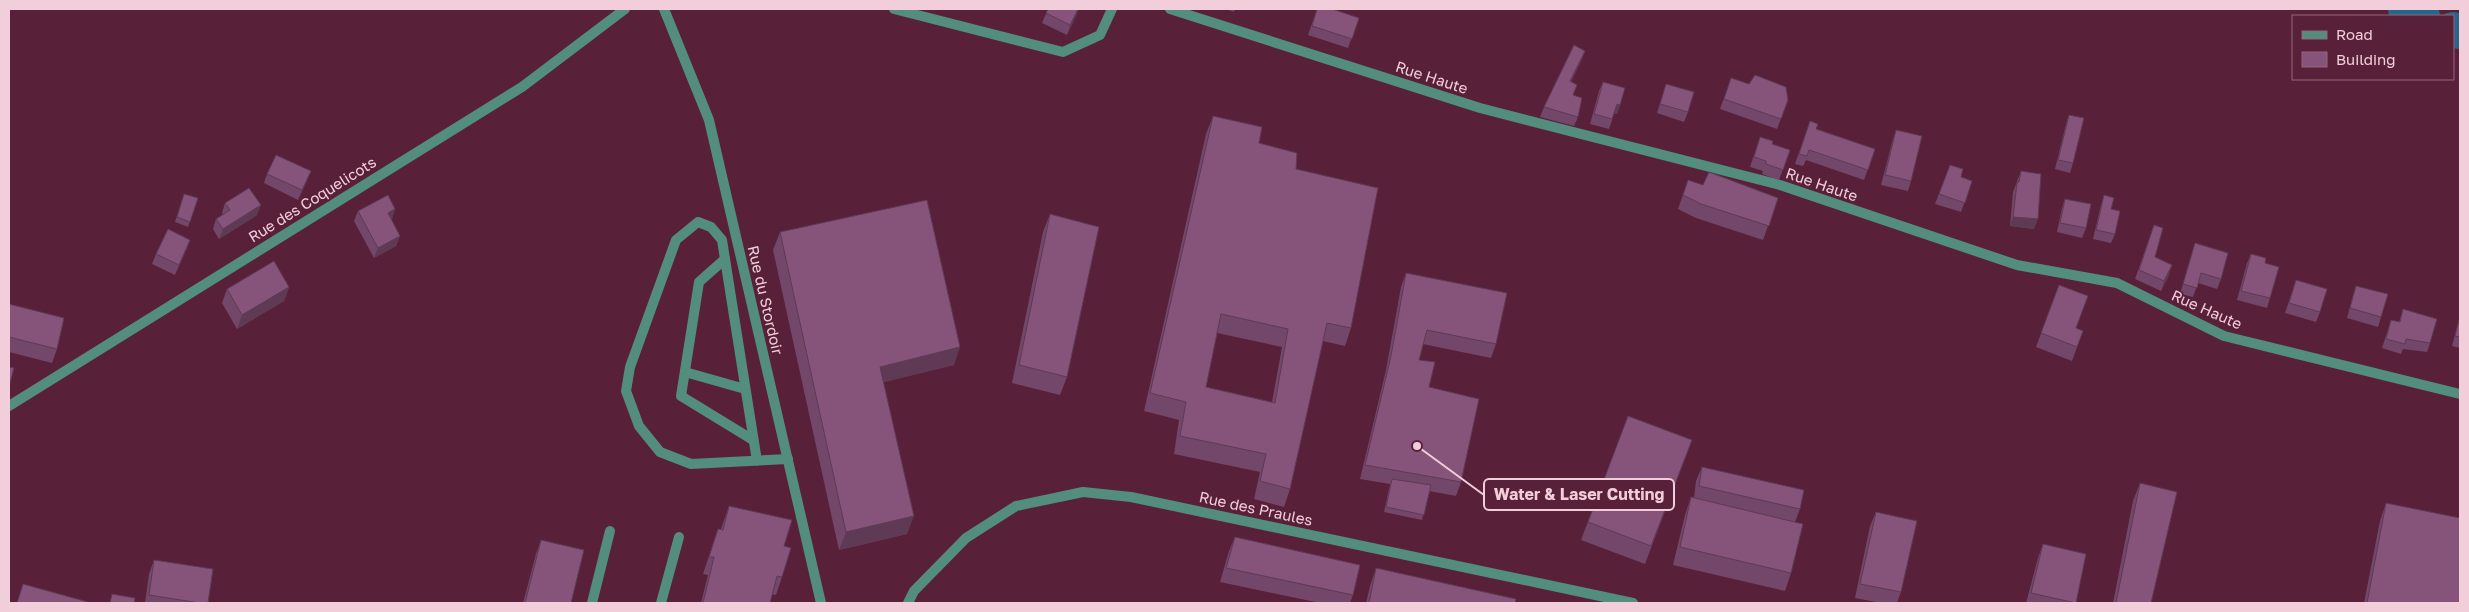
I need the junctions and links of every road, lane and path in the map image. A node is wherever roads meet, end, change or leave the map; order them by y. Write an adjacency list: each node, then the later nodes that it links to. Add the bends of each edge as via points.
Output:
1 (625, 9): 10 (street, Rue des Coquelicots, via 522,87)
2 (664, 9): 12 (street, Rue du Stordoir, via 709,120)
3 (894, 9): 4 (street, via 1063,52 1100,35)
4 (1112, 9)
5 (1170, 9): 9 (street, Rue Haute, via 1480,108 1780,185 2016,265 2117,283 2224,336)
6 (725, 258): 7 (street, via 699,282); 8 (street); 13 (street, via 722,240 711,227 698,222 676,240 630,367 626,391 639,426 660,452 690,464)
7 (685, 372): 8 (street); 11 (street, via 681,396)
8 (745, 389): 11 (street)
9 (2460, 394)
10 (9, 406)
11 (753, 440): 13 (street)
12 (788, 460): 13 (street); 18 (street, Rue du Stordoir)
13 (757, 461)
14 (610, 531): 16 (street)
15 (678, 537): 17 (street)
16 (592, 603)
17 (661, 603)
18 (821, 603)
19 (908, 603): 20 (street, Rue des Praules, via 914,591 966,538 1016,506 1083,492 1131,497)
20 (1633, 603)

